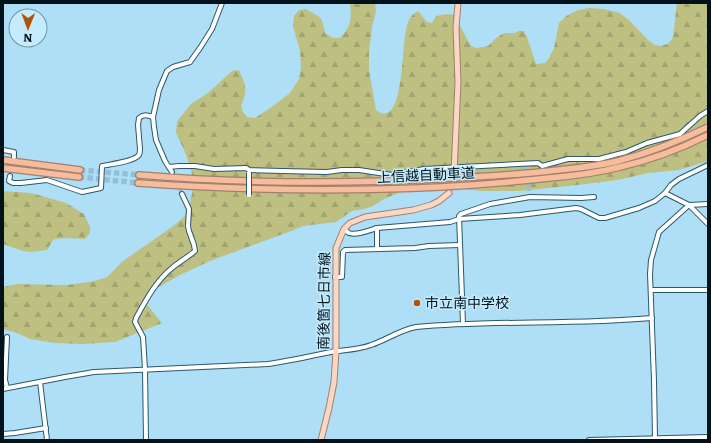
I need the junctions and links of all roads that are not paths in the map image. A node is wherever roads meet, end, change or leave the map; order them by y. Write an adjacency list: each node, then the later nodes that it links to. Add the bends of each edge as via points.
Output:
1 (222, 3): 4 (street, via 212,29 190,62 167,71 159,90)
2 (458, 3): 14 (main road)
3 (708, 111): 14 (street, via 680,134 600,159 568,160 542,166 538,163)
4 (153, 117): 11 (street, via 156,140); 18 (street, via 147,115 139,118 138,155 130,160 102,166 101,188 82,192 47,180 13,183 9,181)
5 (708, 127): 17 (highway, 上信越自動車道, via 639,155 594,165 543,172 362,181 219,180)
6 (708, 135): 20 (highway, 上信越自動車道, via 667,153 619,168 506,182 322,190)
7 (3, 150): 8 (street, via 14,152)
8 (14, 156)
9 (3, 160): 13 (highway)
10 (708, 165): 23 (street, via 679,179 670,185)
11 (169, 167): 15 (street, via 246,168); 16 (street)
12 (3, 168): 19 (highway)
13 (80, 170)
14 (454, 170): 15 (street, via 424,169 392,175 359,170)
15 (249, 171): 25 (street, bridge)
16 (172, 172)
17 (139, 175)
18 (10, 176)
19 (79, 177)
20 (138, 183)
21 (529, 191): 26 (street)
22 (449, 193): 33 (main road, via 431,205 365,217 350,223)
23 (665, 193): 29 (street); 30 (street, via 646,206 606,218 599,218 576,208)
24 (182, 194): 43 (street, via 189,209 188,226 195,251 172,267 160,280 136,318 135,322 143,337)
25 (249, 195)
26 (530, 197): 27 (street); 30 (street, via 490,204 461,214)
27 (594, 197)
28 (708, 204): 29 (street)
29 (689, 205): 31 (street); 37 (street, via 660,232 656,240 651,260)
30 (459, 219): 32 (street, via 450,222); 34 (street)
31 (708, 224)
32 (377, 228): 33 (street, via 356,234 350,234); 35 (street)
33 (344, 229): 36 (main road, 南後箇七日市線, via 336,248)
34 (460, 245): 35 (street); 40 (street)
35 (377, 249): 36 (street, via 345,250 342,277)
36 (335, 277): 42 (main road, 南後箇七日市線)
37 (651, 290): 38 (street); 39 (street)
38 (708, 290)
39 (652, 318): 40 (street); 49 (street)
40 (463, 324): 42 (street, via 408,328 370,345)
41 (4, 335): 45 (street)
42 (336, 351): 43 (street, via 268,364); 52 (main road, 南後箇七日市線, via 334,382)
43 (145, 369): 44 (street, via 94,372); 51 (street)
44 (40, 382): 45 (street); 46 (street)
45 (5, 389)
46 (46, 428): 47 (street); 50 (street)
47 (3, 434)
48 (708, 437): 49 (street)
49 (655, 438): 53 (street)
50 (47, 440)
51 (146, 440)
52 (321, 440)
53 (589, 440)

